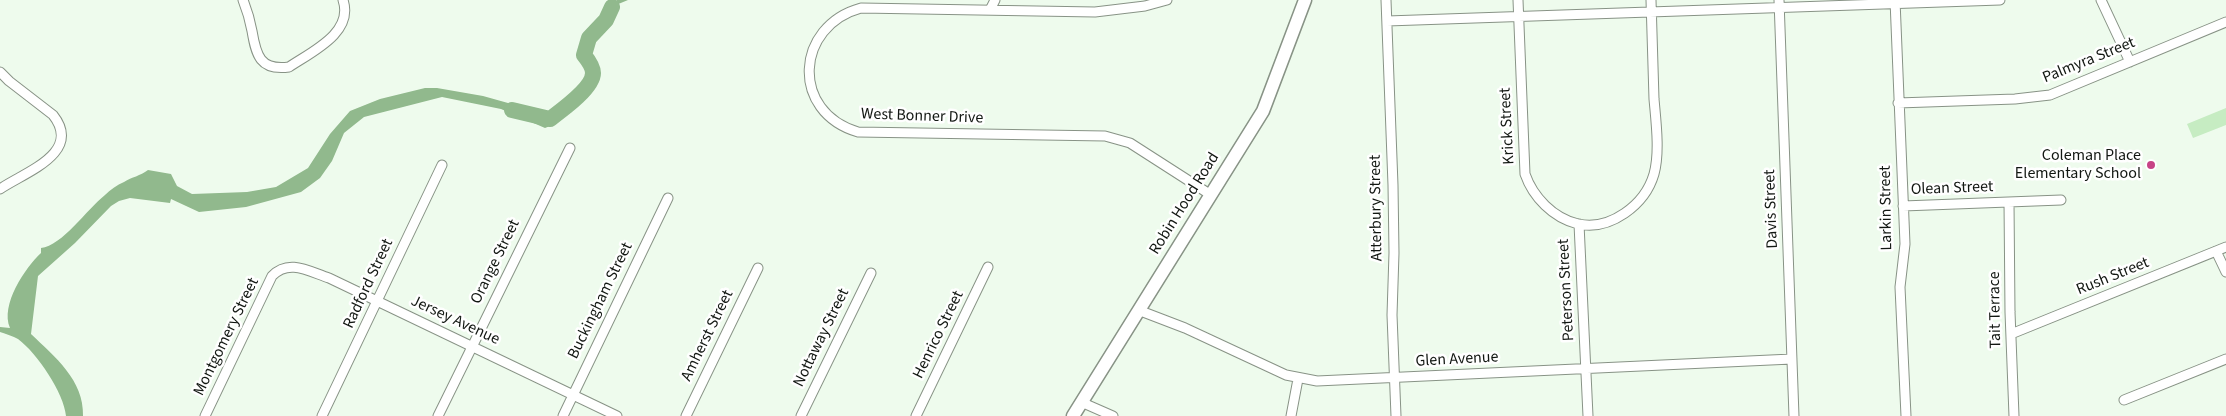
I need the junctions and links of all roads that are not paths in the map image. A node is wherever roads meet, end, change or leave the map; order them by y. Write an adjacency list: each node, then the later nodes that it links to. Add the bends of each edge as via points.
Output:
1 (243, 0): 2 (street, via 255,51 265,64 280,68 289,67 338,31 345,17)
2 (343, 0)
3 (994, 0): 13 (street)
4 (1167, 0): 13 (street, West Bonner Drive, via 1096,12)
5 (1305, 0): 24 (street, Robin Hood Road, via 1266,105)
6 (1386, 0): 16 (street, Atterbury Street)
7 (1518, 0): 15 (street, Krick Street)
8 (1651, 0): 14 (street, Peterson Street)
9 (2000, 0): 11 (street)
10 (2101, 0): 18 (street)
11 (1895, 2): 12 (street); 20 (street, Larkin Street)
12 (1779, 4): 14 (street); 41 (street, Davis Street)
13 (990, 10): 24 (street, West Bonner Drive, via 861,8 840,16 822,32 812,52 809,77 818,103 839,124 858,132 1118,138)
14 (1652, 12): 15 (street); 29 (street, Peterson Street, via 1654,175 1641,198 1622,215 1596,224)
15 (1518, 16): 16 (street); 29 (street, Krick Street, via 1525,174 1540,201 1565,219)
16 (1387, 21): 44 (street, Atterbury Street, via 1394,243)
17 (2226, 22): 18 (street, Palmyra Street)
18 (2130, 62): 20 (street, Palmyra Street, via 2050,95)
19 (0, 72): 23 (street, via 53,115 62,136 60,146 50,158)
20 (1898, 103): 28 (street, Larkin Street)
21 (570, 148): 40 (street, Orange Street)
22 (442, 165): 37 (street, Radford Street)
23 (0, 189)
24 (1211, 195): 38 (street, Robin Hood Road)
25 (668, 198): 46 (street, Buckingham Street)
26 (2062, 200): 27 (street, Olean Street)
27 (2009, 202): 28 (street, Olean Street); 39 (street, Tait Terrace)
28 (1903, 206): 63 (street, Larkin Street, via 1905,244 1900,287)
29 (1579, 224): 43 (street, Peterson Street)
30 (2226, 247): 31 (street, Rush Street)
31 (2216, 251): 35 (street); 39 (street, Rush Street)
32 (988, 267): 56 (street, Henrico Street)
33 (758, 268): 54 (street, Amherst Street)
34 (276, 272): 37 (street, Jersey Avenue, via 287,266 295,267 329,278); 49 (street, Montgomery Street)
35 (2226, 272)
36 (871, 273): 55 (street, Nottaway Street)
37 (378, 301): 40 (street, Jersey Avenue); 50 (street, Radford Street)
38 (1138, 310): 45 (street, Glen Avenue); 48 (street, Robin Hood Road)
39 (2011, 334): 64 (street, Tait Terrace)
40 (472, 346): 46 (street, Jersey Avenue); 51 (street, Orange Street)
41 (1792, 359): 43 (street, Glen Avenue); 62 (street, Davis Street)
42 (2226, 359): 47 (street)
43 (1585, 369): 44 (street, Glen Avenue); 61 (street, Peterson Street)
44 (1394, 378): 45 (street, Glen Avenue); 60 (street, Atterbury Street)
45 (1298, 379): 59 (street)
46 (573, 394): 52 (street, Buckingham Street); 53 (street, Jersey Avenue)
47 (2124, 400)
48 (1081, 402): 57 (street, Robin Hood Road); 58 (street)
49 (205, 416)
50 (322, 416)
51 (438, 416)
52 (563, 416)
53 (617, 416)
54 (686, 416)
55 (801, 416)
56 (916, 416)
57 (1073, 416)
58 (1113, 416)
59 (1291, 416)
60 (1396, 416)
61 (1588, 416)
62 (1794, 416)
63 (1906, 416)
64 (2014, 416)

